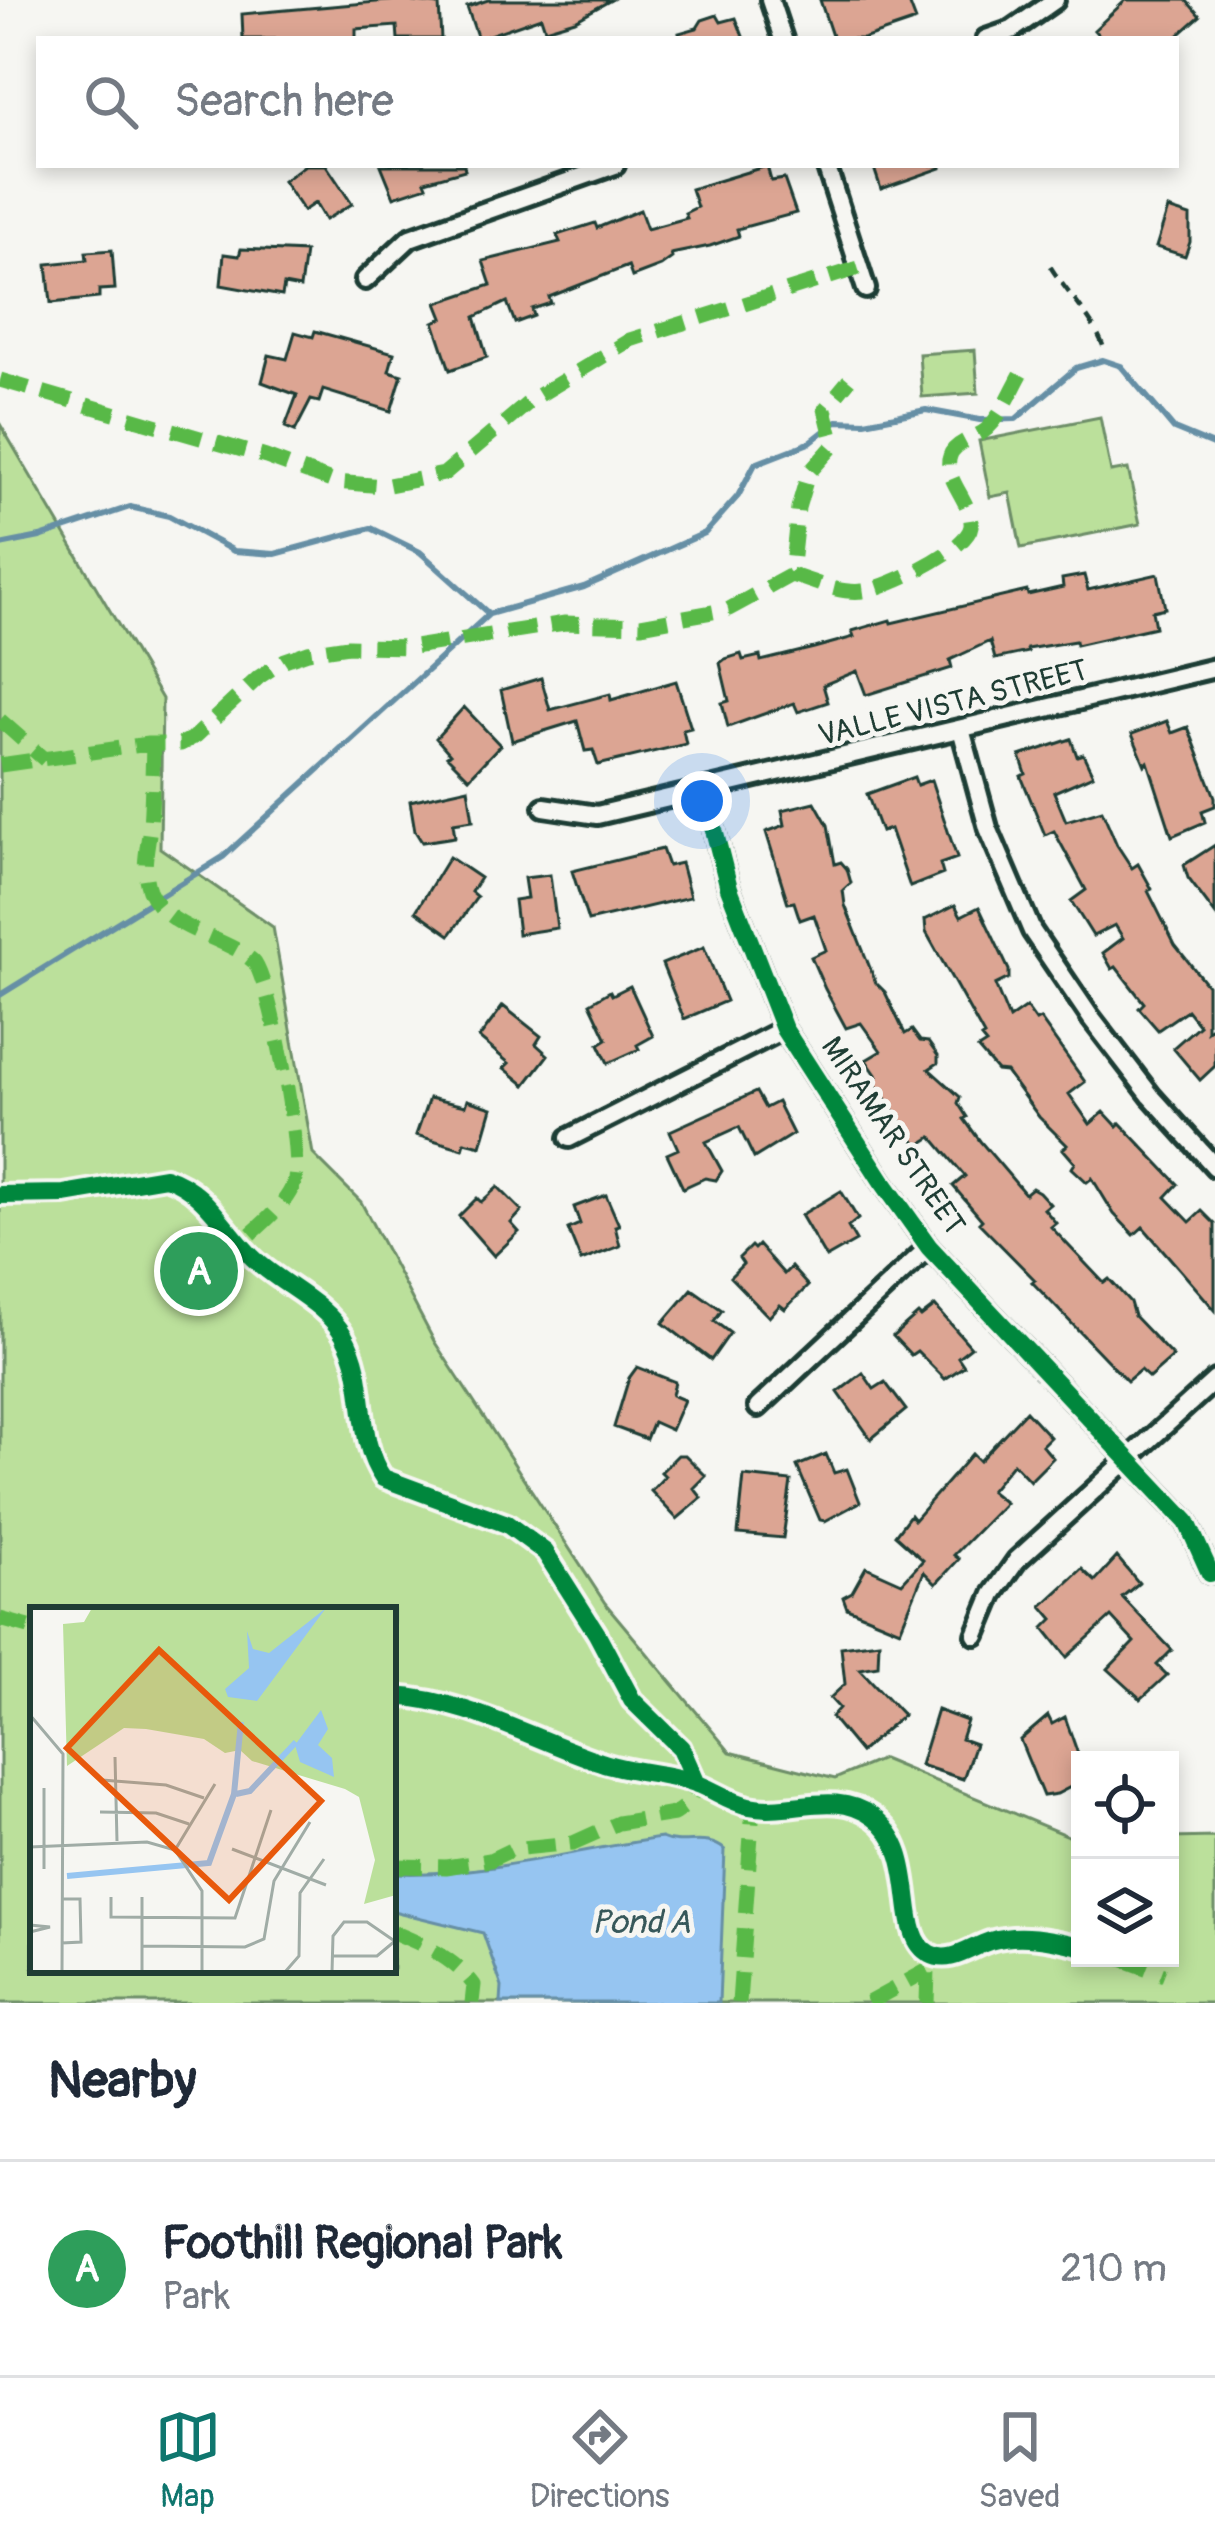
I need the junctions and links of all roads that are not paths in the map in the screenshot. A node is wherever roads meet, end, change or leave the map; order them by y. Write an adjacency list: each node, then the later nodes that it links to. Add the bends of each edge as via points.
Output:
1 (770, 0): 3 (street)
2 (1055, 0): 4 (street)
3 (782, 36)
4 (995, 36)
5 (607, 168): 7 (street, via 410,238)
6 (827, 168): 8 (street)
7 (365, 280)
8 (866, 290)
9 (1215, 668): 10 (street, VALLE VISTA STREET)
10 (961, 729): 11 (street, VALLE VISTA STREET); 15 (street, via 988,829 1032,931 1115,1049)
11 (704, 791): 12 (street, VALLE VISTA STREET, via 597,815); 13 (street, MIRAMAR STREET, via 729,888)
12 (544, 806)
13 (784, 1029): 14 (street); 16 (street, MIRAMAR STREET)
14 (569, 1138)
15 (1215, 1167)
16 (929, 1247): 18 (street); 19 (street, MIRAMAR STREET)
17 (1215, 1380): 19 (street)
18 (758, 1407)
19 (1127, 1458): 20 (street, MIRAMAR STREET, via 1187,1522); 21 (street, via 1017,1561)
20 (1210, 1573)
21 (976, 1635)

